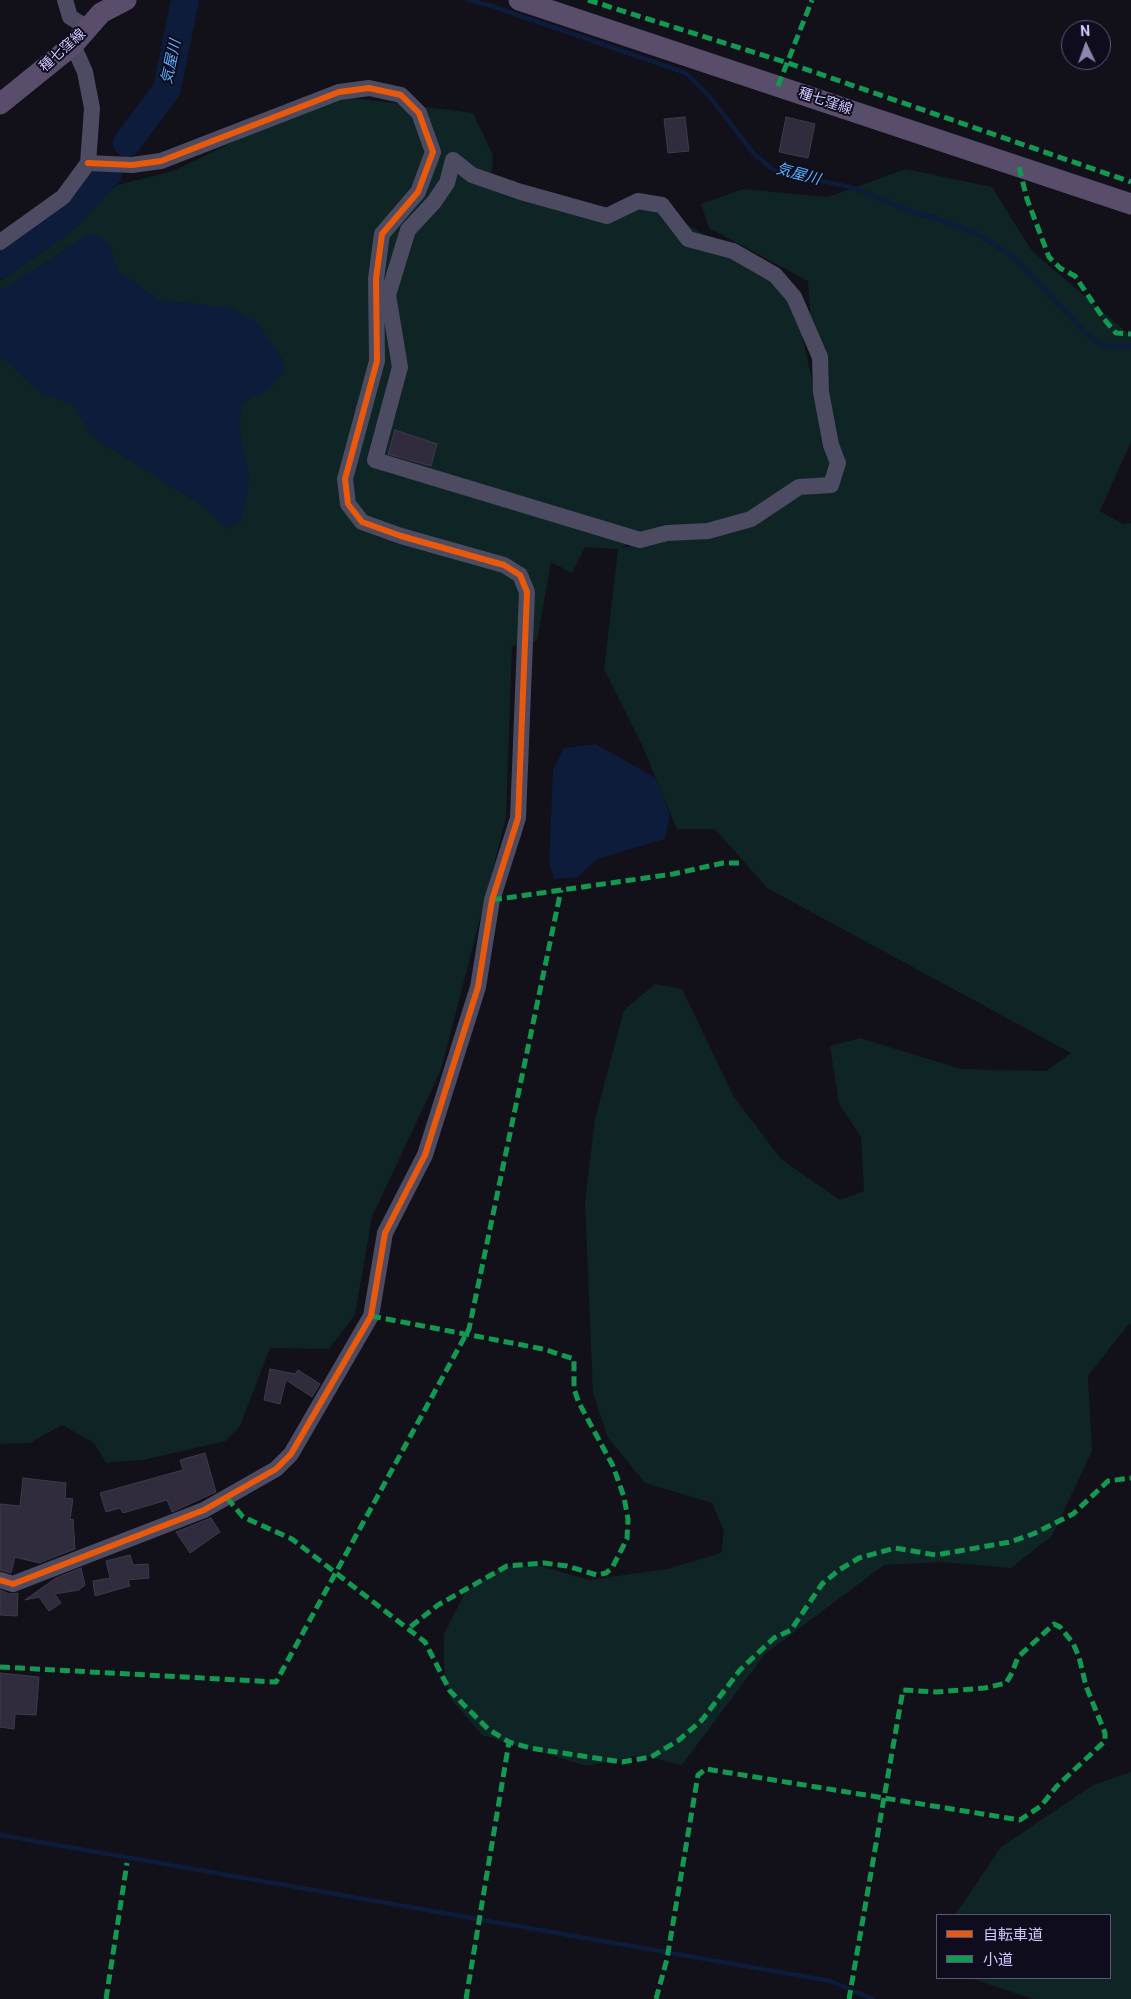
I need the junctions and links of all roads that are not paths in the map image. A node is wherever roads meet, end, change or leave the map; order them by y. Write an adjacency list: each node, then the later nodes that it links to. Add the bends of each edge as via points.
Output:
1 (65, 0): 4 (street, via 70,17)
2 (126, 0): 4 (main road, 種七窪線, via 101,13)
3 (519, 0): 9 (main road, 種七窪線)
4 (88, 28): 5 (main road, 種七窪線)
5 (73, 45): 6 (main road, 種七窪線); 7 (street, via 85,72 92,108)
6 (0, 104)
7 (88, 163): 10 (street, via 63,197); 11 (street, via 132,165 161,161 339,92 369,88 401,95 420,113 433,152 418,192 382,234 376,279 377,361 344,479 348,504 362,522 504,564 520,575 526,592 518,818 492,900 478,987 425,1155 385,1233 371,1316 291,1454 276,1469 204,1510 13,1584)
8 (472, 175): 8 (street, via 607,216 638,201 662,205 688,239 733,251 775,275 794,297 820,357 821,392 831,445 838,463 832,485 799,487 751,519 708,531 667,533 640,540 375,460 400,367 388,295 408,230 434,202 447,182 453,160)
9 (1131, 204)
10 (0, 242)
11 (0, 1580)

